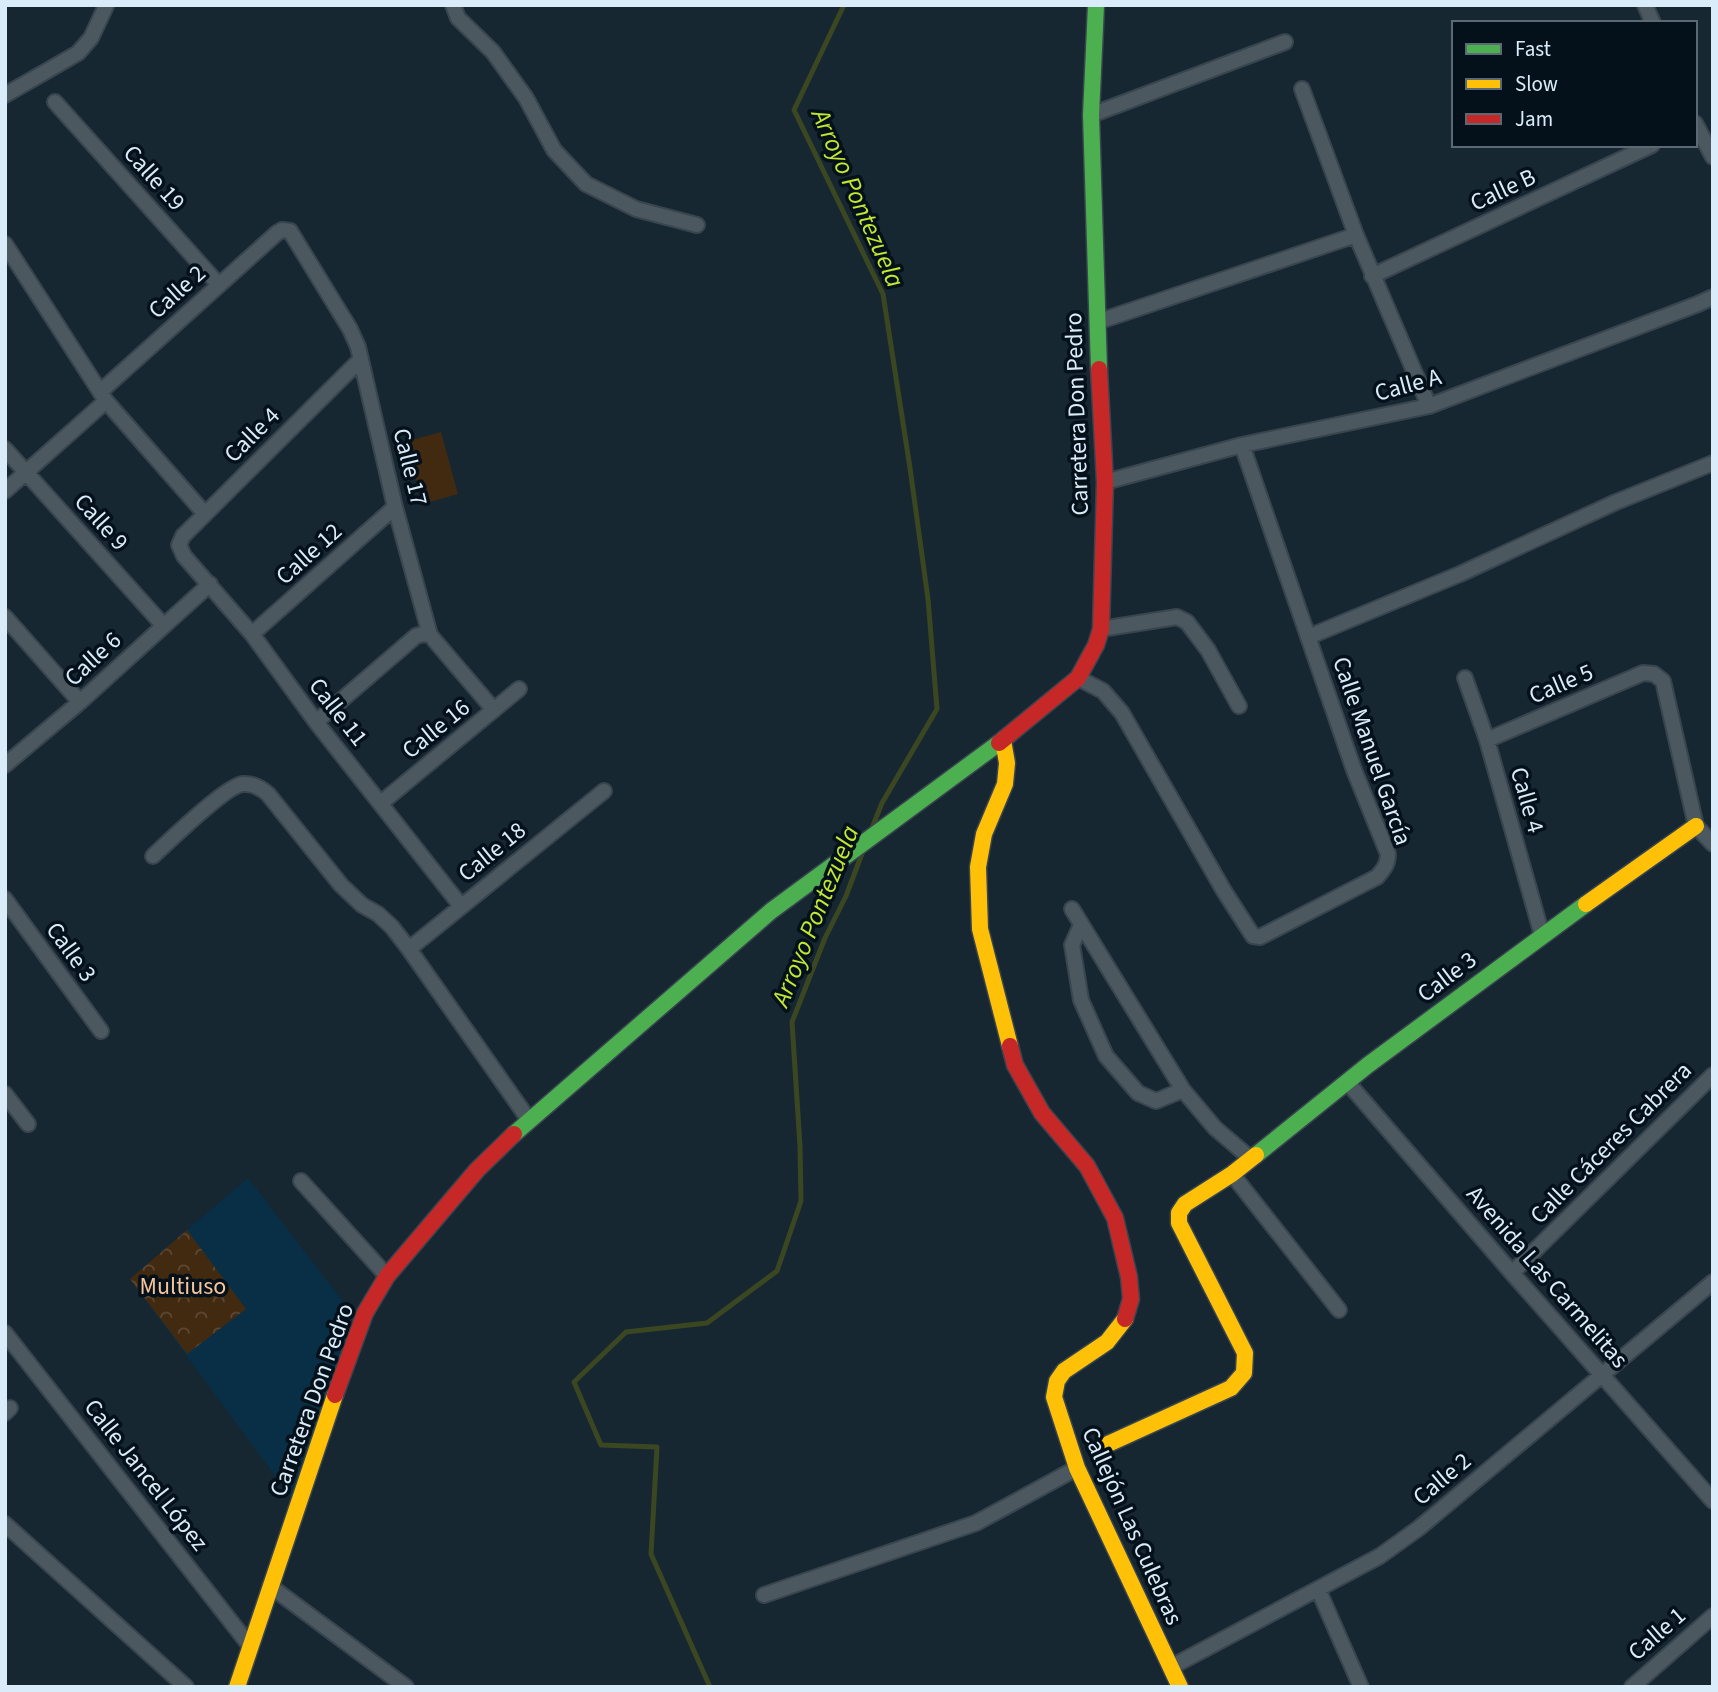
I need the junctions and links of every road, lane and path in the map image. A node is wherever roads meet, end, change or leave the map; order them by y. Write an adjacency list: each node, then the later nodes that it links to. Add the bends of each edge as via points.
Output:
1 (453, 5): 14 (street, via 458,18 493,52 526,98 554,150 586,184 636,209)
2 (1096, 5): 10 (street, Carretera Don Pedro)
3 (1645, 5): 5 (street)
4 (107, 6): 8 (street, via 91,38 78,52)
5 (1652, 21)
6 (1285, 42): 10 (street)
7 (1301, 89): 16 (street)
8 (5, 95)
9 (55, 102): 19 (street, Calle 19)
10 (1091, 115): 21 (street, Carretera Don Pedro)
11 (1697, 126): 13 (street)
12 (1648, 147): 18 (street, Calle B)
13 (1713, 157)
14 (697, 225)
15 (286, 229): 19 (street, Calle 2); 22 (street, Calle 17, via 350,329)
16 (1356, 235): 18 (street); 21 (street)
17 (5, 244): 23 (street)
18 (1373, 276): 24 (street)
19 (219, 285): 23 (street, Calle 2)
20 (1713, 297): 24 (street, Calle A)
21 (1097, 322): 29 (street, Carretera Don Pedro)
22 (361, 359): 31 (street, Calle 17); 32 (street, Calle 4)
23 (103, 396): 28 (street, Calle 2); 32 (street)
24 (1429, 406): 25 (street, Calle A)
25 (1242, 445): 29 (street, Calle A); 40 (street, Calle Manuel García)
26 (5, 449): 28 (street, Calle 9)
27 (1713, 463): 40 (street)
28 (27, 473): 30 (street, Calle 2); 36 (street, Calle 9)
29 (1105, 481): 37 (street, Carretera Don Pedro)
30 (5, 491)
31 (396, 507): 38 (street, Calle 12); 39 (street, Calle 17)
32 (205, 514): 33 (street, Calle 4)
33 (179, 545): 34 (street, Calle 11)
34 (210, 584): 36 (street, Calle 6); 38 (street, Calle 11)
35 (5, 617): 44 (street)
36 (163, 625): 44 (street, Calle 6)
37 (1101, 629): 41 (street, Carretera Don Pedro); 45 (street, via 1177,617 1187,622)
38 (252, 634): 47 (street, Calle 11)
39 (430, 635): 46 (street, Calle 17); 47 (street, via 416,636)
40 (1308, 637): 41 (street, Calle Manuel García, via 1388,861 1377,877 1260,937 1253,936 1224,891 1122,713 1103,691)
41 (1078, 678): 48 (street, Carretera Don Pedro)
42 (1465, 678): 49 (street, Calle 4)
43 (519, 689): 46 (street, Calle 16)
44 (80, 702): 50 (street, Calle 6)
45 (1239, 706)
46 (494, 710): 52 (street, Calle 16)
47 (316, 722): 52 (street, Calle 11)
48 (1003, 740): 67 (street, Carretera Don Pedro, via 771,911); 79 (street, Callejón Las Culebras, via 1005,784 984,834 978,867 980,929 1015,1065 1042,1113 1087,1166 1115,1219 1129,1277 1131,1299 1124,1321 1107,1342 1064,1371 1057,1381 1054,1397)
49 (1487, 740): 53 (street, Calle 5, via 1643,674 1654,674 1663,681); 60 (street, Calle 4)
50 (5, 765)
51 (604, 791): 57 (street, Calle 18)
52 (382, 803): 57 (street, Calle 11)
53 (1696, 826): 54 (street); 60 (street, Calle 3)
54 (1713, 844)
55 (153, 856): 61 (street, via 230,789 251,784 268,794 341,885 392,927)
56 (5, 899): 62 (street, Calle 3)
57 (461, 906): 61 (street, Calle 18)
58 (1072, 909): 59 (street)
59 (1081, 925): 65 (street); 65 (street, via 1072,945 1081,1000 1106,1056 1138,1093 1156,1101)
60 (1542, 935): 64 (street, Calle 3)
61 (409, 949): 67 (street)
62 (101, 1031)
63 (1713, 1074): 72 (street, Calle Cáceres Cabrera)
64 (1348, 1083): 69 (street, Calle 3); 72 (street, Avenida Las Carmelitas)
65 (1183, 1090): 69 (street, via 1215,1128)
66 (5, 1094): 68 (street)
67 (529, 1120): 73 (street, Carretera Don Pedro, via 477,1170)
68 (28, 1124)
69 (1251, 1158): 70 (street, Calle 3)
70 (1232, 1174): 75 (street); 78 (street, Calle 3, via 1185,1204 1179,1223 1245,1353 1244,1373 1231,1388)
71 (301, 1181): 73 (street)
72 (1511, 1273): 77 (street, Avenida Las Carmelitas)
73 (387, 1276): 82 (street, Carretera Don Pedro, via 365,1313)
74 (1713, 1282): 77 (street, Calle 2)
75 (1339, 1310)
76 (5, 1333): 86 (street, Calle Jancel López)
77 (1603, 1375): 80 (street, Avenida Las Carmelitas); 83 (street, Calle 2, via 1419,1528 1380,1556)
78 (1108, 1444)
79 (1077, 1468): 84 (street, via 976,1523); 87 (street, Callejón Las Culebras)
80 (1713, 1501)
81 (5, 1524): 88 (street)
82 (270, 1586): 86 (street, Carretera Don Pedro); 90 (street)
83 (1318, 1589): 87 (street, Calle 2); 92 (street)
84 (764, 1595)
85 (1713, 1616): 93 (street, Calle 1)
86 (250, 1647): 89 (street, Carretera Don Pedro)
87 (1171, 1667): 91 (street, Callejón Las Culebras)
88 (186, 1687)
89 (237, 1687)
90 (406, 1687)
91 (1180, 1687)
92 (1361, 1687)
93 (1632, 1687)

